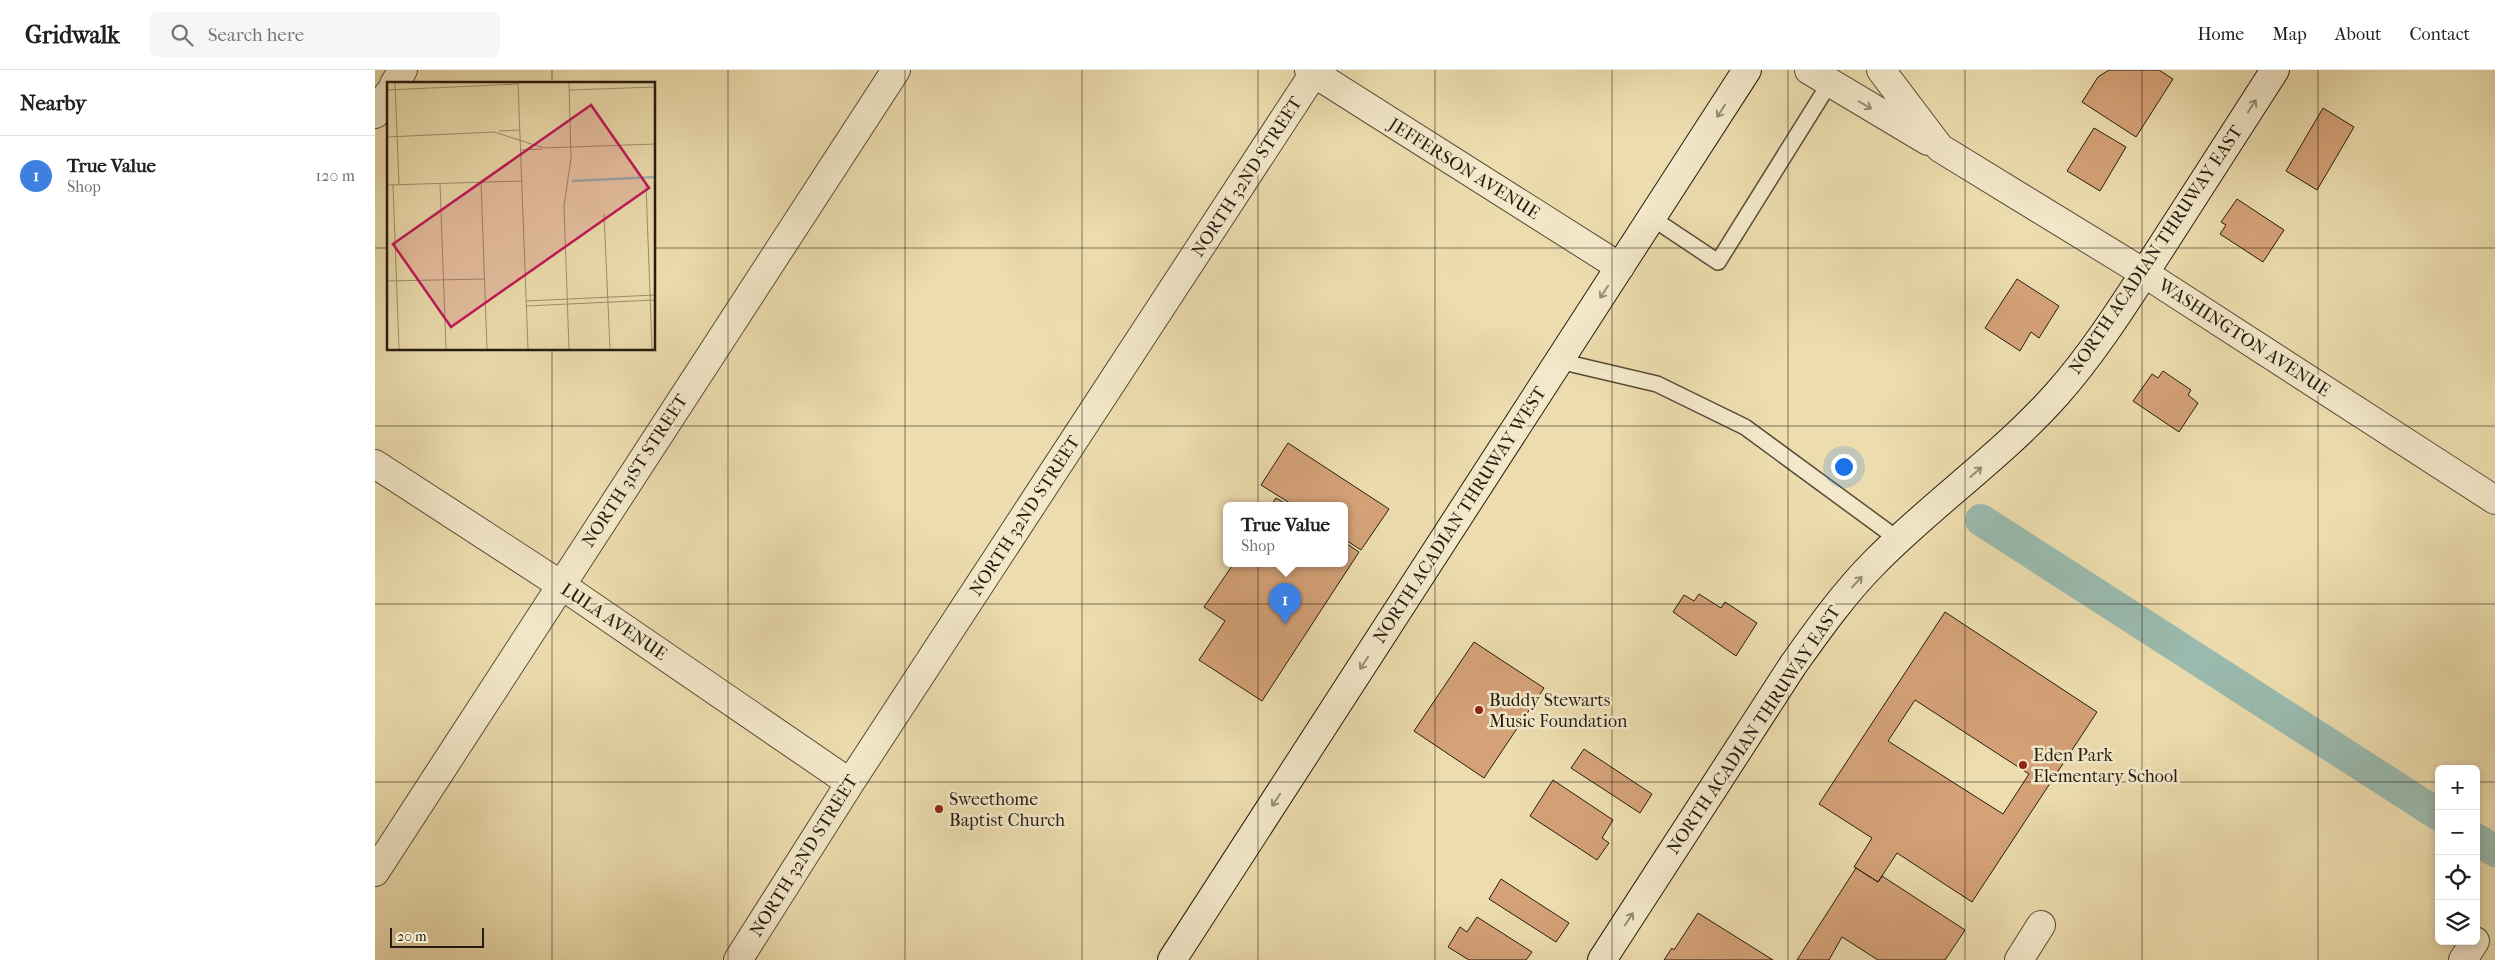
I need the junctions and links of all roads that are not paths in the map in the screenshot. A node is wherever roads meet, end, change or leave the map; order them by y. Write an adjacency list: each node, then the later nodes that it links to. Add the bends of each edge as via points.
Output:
1 (403, 70): 8 (street)
2 (896, 70): 19 (street, NORTH 31ST STREET)
3 (1747, 70): 12 (street, NORTH ACADIAN THRUWAY WEST, one-way to 12)
4 (1881, 70): 11 (street, WASHINGTON AVENUE)
5 (2275, 70): 14 (street, NORTH ACADIAN THRUWAY EAST, one-way to 5)
6 (1312, 72): 13 (street, JEFFERSON AVENUE); 20 (street, NORTH 32ND STREET)
7 (1819, 77): 11 (street, WASHINGTON AVENUE, one-way to 11); 12 (lane, via 1718,262)
8 (396, 82)
9 (387, 96): 10 (street)
10 (375, 114)
11 (1940, 148): 14 (street, WASHINGTON AVENUE)
12 (1652, 218): 13 (street, NORTH ACADIAN THRUWAY WEST)
13 (1620, 267): 15 (street, NORTH ACADIAN THRUWAY WEST, one-way to 15)
14 (2144, 274): 17 (street, WASHINGTON AVENUE); 18 (street, NORTH ACADIAN THRUWAY EAST, one-way to 14, via 2017,436 2057,394)
15 (1559, 361): 18 (lane, via 1657,384 1745,427); 25 (street, NORTH ACADIAN THRUWAY WEST, one-way to 25)
16 (375, 464): 19 (street, LULA AVENUE)
17 (2495, 500)
18 (1899, 540): 26 (street, NORTH ACADIAN THRUWAY EAST, one-way to 18, via 1807,646 1850,588)
19 (561, 585): 20 (street, LULA AVENUE); 21 (street, NORTH 31ST STREET)
20 (850, 783): 24 (street, NORTH 32ND STREET)
21 (375, 872)
22 (2041, 924): 27 (street)
23 (2473, 945): 28 (street)
24 (738, 960)
25 (1172, 960)
26 (1602, 960)
27 (2019, 960)
28 (2463, 960)

